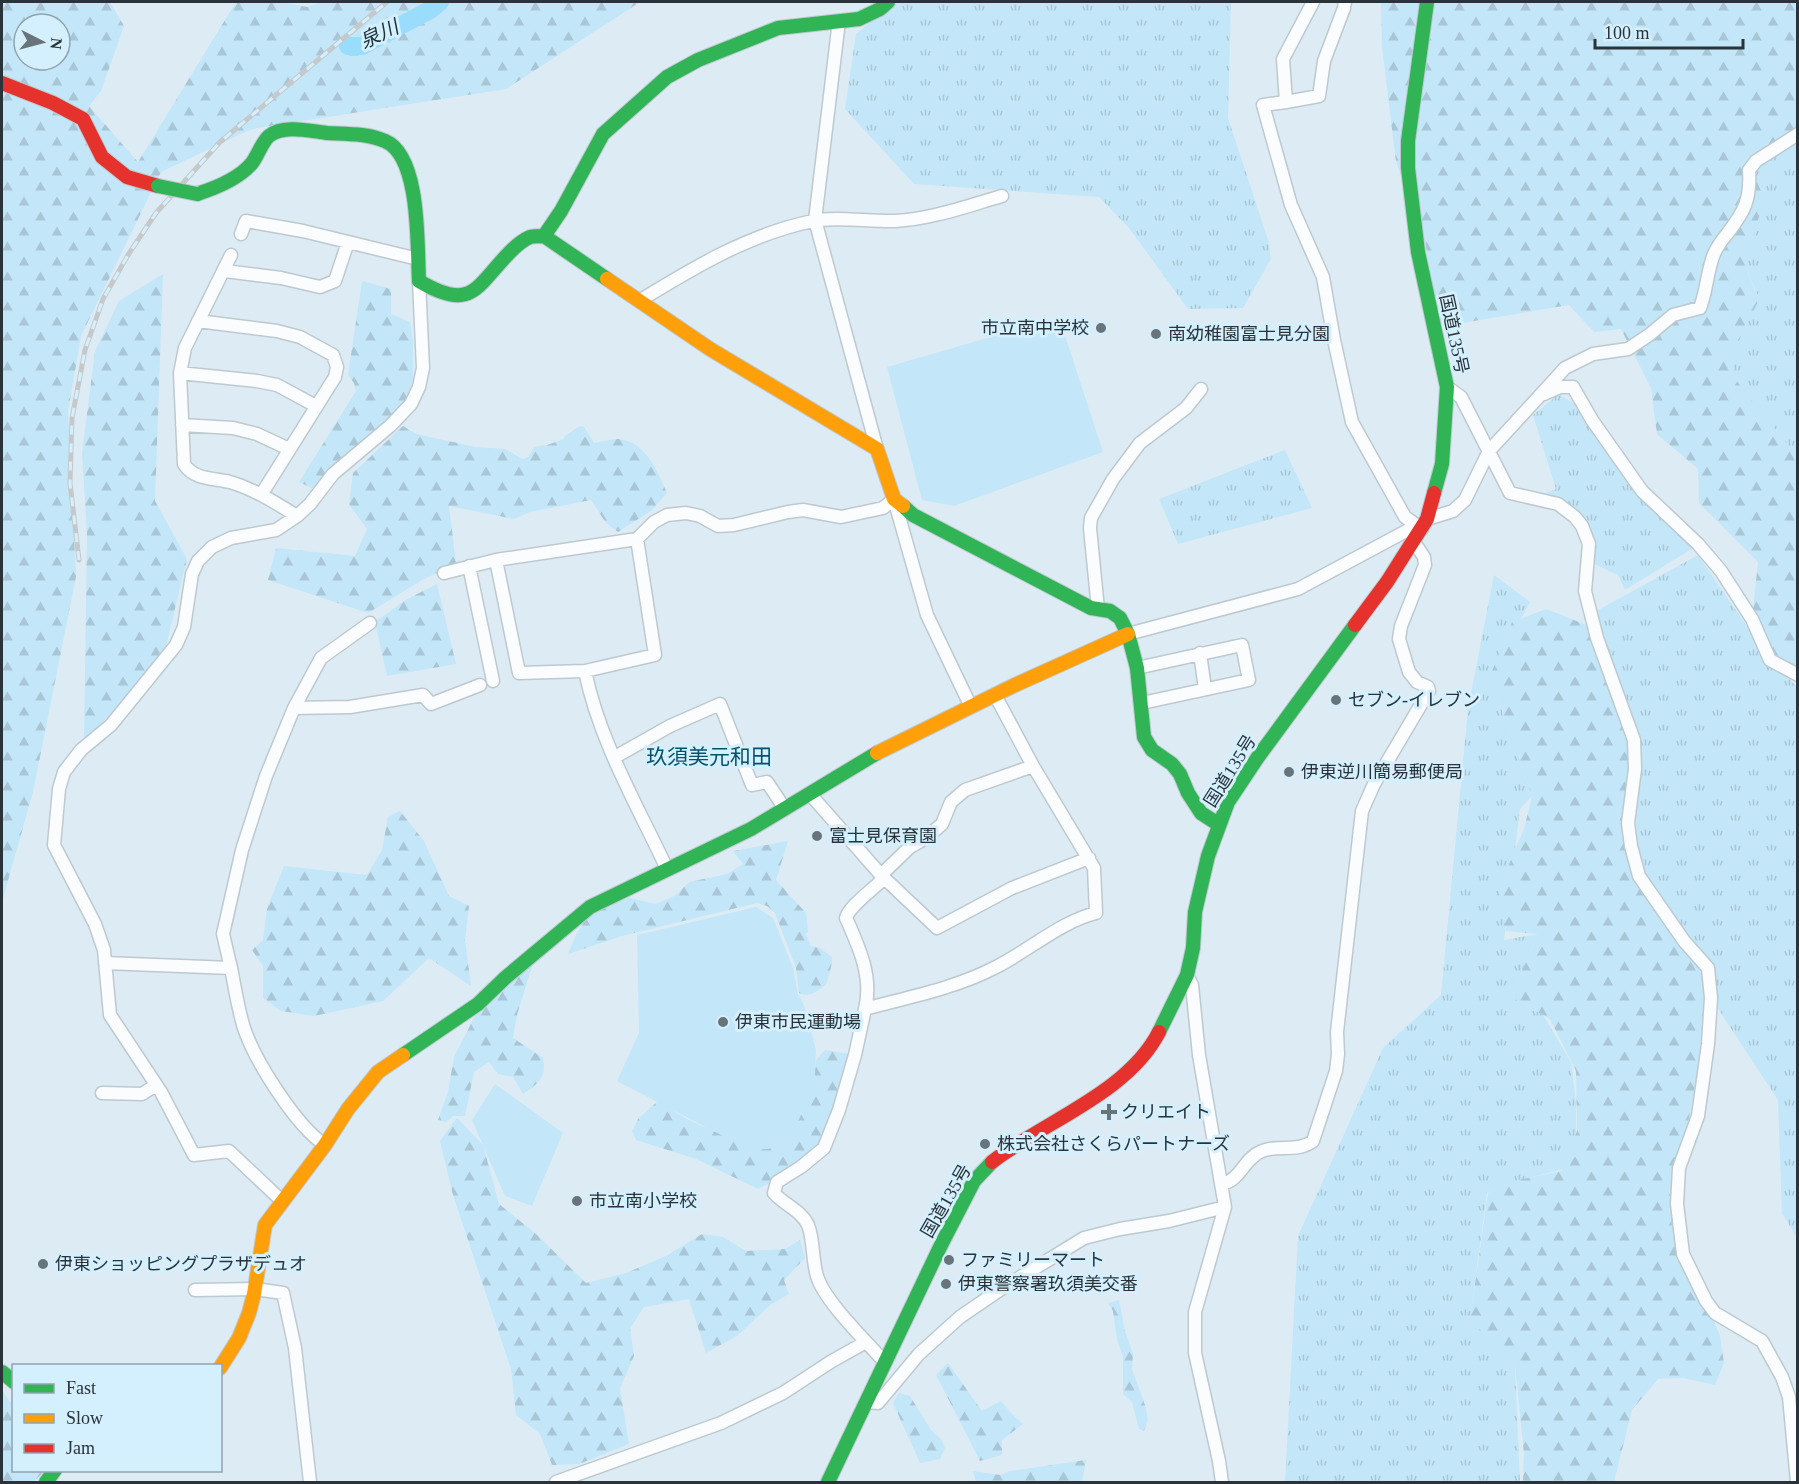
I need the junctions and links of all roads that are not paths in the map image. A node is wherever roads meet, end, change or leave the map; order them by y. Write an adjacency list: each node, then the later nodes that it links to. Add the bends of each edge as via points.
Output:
1 (888, 2): 5 (main road, via 868,16)
2 (1313, 2): 7 (street, via 1283,59)
3 (1345, 2): 7 (street, via 1324,61 1320,96)
4 (1426, 2): 21 (main road, 国道135号, via 1408,168 1418,252)
5 (839, 21): 10 (street); 12 (main road, via 778,28 698,60 667,77 603,134)
6 (2, 83): 15 (main road, bridge, via 83,118 102,157 127,177 197,194 221,186 250,165 269,136 283,129 386,141 405,160 413,187)
7 (1286, 102): 32 (street, via 1263,105 1291,205 1323,277 1352,422 1405,518)
8 (1797, 134): 23 (street, via 1756,160 1749,170 1747,204 1714,251 1700,308 1673,315 1628,349 1593,354 1565,368)
9 (1002, 196): 10 (street, via 930,217 895,221)
10 (815, 220): 18 (street, via 728,250); 27 (street)
11 (241, 234): 13 (street, via 246,221)
12 (544, 236): 17 (main road, via 527,238 517,245 483,285 466,295 447,295); 18 (main road)
13 (348, 242): 15 (street); 16 (street, via 335,281 320,287)
14 (231, 255): 16 (street)
15 (418, 259): 17 (main road)
16 (225, 271): 19 (street)
17 (419, 281): 31 (street, via 423,368 411,404 333,474)
18 (639, 301): 27 (main road, via 766,384)
19 (198, 321): 20 (street, via 185,348); 24 (street, via 277,331 300,337 333,355 335,377)
20 (180, 373): 24 (street, via 277,385); 25 (street)
21 (1447, 387): 28 (street, via 1461,397); 32 (main road, 国道135号, via 1442,464)
22 (1201, 388): 38 (street, via 1186,408 1140,443 1091,518)
23 (1539, 396): 28 (street); 44 (street, via 1560,387 1573,387 1642,490 1720,571 1752,619 1770,660)
24 (316, 406): 26 (street)
25 (182, 425): 26 (street, via 233,428); 29 (street, via 184,464 188,470)
26 (290, 449): 29 (street)
27 (877, 449): 30 (main road)
28 (1489, 452): 32 (street, via 1465,500 1453,511); 80 (street, via 1509,493 1558,504 1582,526 1589,544 1585,591 1597,638 1634,740 1635,769 1628,823 1639,876 1683,941 1708,968 1708,1044 1698,1116 1679,1168 1677,1204 1683,1254 1706,1301 1716,1313 1762,1341 1782,1377 1789,1397)
29 (261, 495): 31 (street)
30 (894, 499): 33 (street, via 883,508 841,517 803,510 734,525 718,526 686,513 667,515); 38 (main road, via 913,515); 50 (street, via 927,615)
31 (297, 516): 60 (street, via 276,530 231,538 212,547 198,561 192,574 184,627 176,645 111,725 81,750 64,772 58,789 54,845 95,924)
32 (1425, 524): 34 (main road, 国道135号); 40 (street, via 1298,589)
33 (637, 539): 35 (street); 43 (street, via 655,655)
34 (1414, 542): 56 (main road, 国道135号, via 1258,757); 67 (street, via 1425,565 1399,639 1408,672 1429,691 1374,784 1362,812 1339,1009 1336,1071 1313,1141 1305,1147 1260,1152 1231,1182)
35 (496, 560): 36 (street); 43 (street, via 519,673)
36 (469, 566): 37 (street); 45 (street)
37 (444, 573)
38 (1098, 609): 40 (main road, via 1120,618)
39 (370, 623): 51 (street, via 321,658)
40 (1128, 634): 42 (main road); 48 (main road)
41 (1200, 653): 42 (street); 47 (street); 47 (street, via 1242,645 1249,680)
42 (1137, 668): 49 (main road)
43 (585, 671): 52 (street, via 591,700)
44 (1797, 675)
45 (493, 681)
46 (480, 685): 51 (street, via 431,704 423,695 350,707)
47 (1205, 689): 49 (street)
48 (995, 695): 50 (main road); 53 (street)
49 (1142, 703): 56 (main road, via 1144,736 1152,750 1172,764 1201,813)
50 (971, 707): 54 (main road, via 866,759)
51 (294, 708): 61 (street, via 266,776 243,850 224,934)
52 (615, 757): 55 (street, via 720,704 752,785 767,782); 58 (street)
53 (1034, 766): 57 (street); 59 (street, via 965,790 951,802 942,824 910,847)
54 (810, 794): 55 (main road); 59 (street)
55 (785, 809): 58 (main road)
56 (1218, 824): 62 (main road, 国道135号, via 1195,912)
57 (1089, 858): 59 (street, via 1019,885 937,928); 63 (street, via 1094,868 1096,913 1069,923 997,967 964,982)
58 (666, 869): 66 (main road, via 590,907 478,1004 378,1072)
59 (883, 877): 63 (street, via 848,910 846,918 862,954 867,987)
60 (105, 963): 61 (street); 64 (street, via 110,1015)
61 (231, 968): 66 (street, via 243,1026 256,1056 296,1118)
62 (1187, 975): 67 (street, via 1192,985 1199,1055); 73 (main road, 国道135号, via 1156,1036 1139,1059 1076,1110 1005,1152 974,1181)
63 (865, 1009): 72 (street, via 839,1110 824,1148 777,1182 774,1193 807,1224 823,1290)
64 (156, 1085): 65 (street, via 142,1094); 68 (street, via 194,1155 229,1151)
65 (102, 1093)
66 (325, 1145): 68 (main road)
67 (1222, 1184): 69 (street)
68 (282, 1201): 70 (main road, via 265,1225)
69 (1225, 1207): 75 (street, via 1084,1238 960,1317 919,1354 878,1403); 79 (street, via 1195,1312 1195,1353)
70 (255, 1289): 71 (street); 74 (main road, via 245,1327); 76 (street, via 283,1293 295,1348)
71 (195, 1290)
72 (866, 1342): 73 (street); 77 (street, via 783,1393 721,1423)
73 (886, 1360): 75 (main road, 国道135号)
74 (222, 1365)
75 (867, 1402): 78 (main road, 国道135号)
76 (310, 1482)
77 (556, 1482)
78 (828, 1482)
79 (1222, 1482)
80 (1797, 1482)

